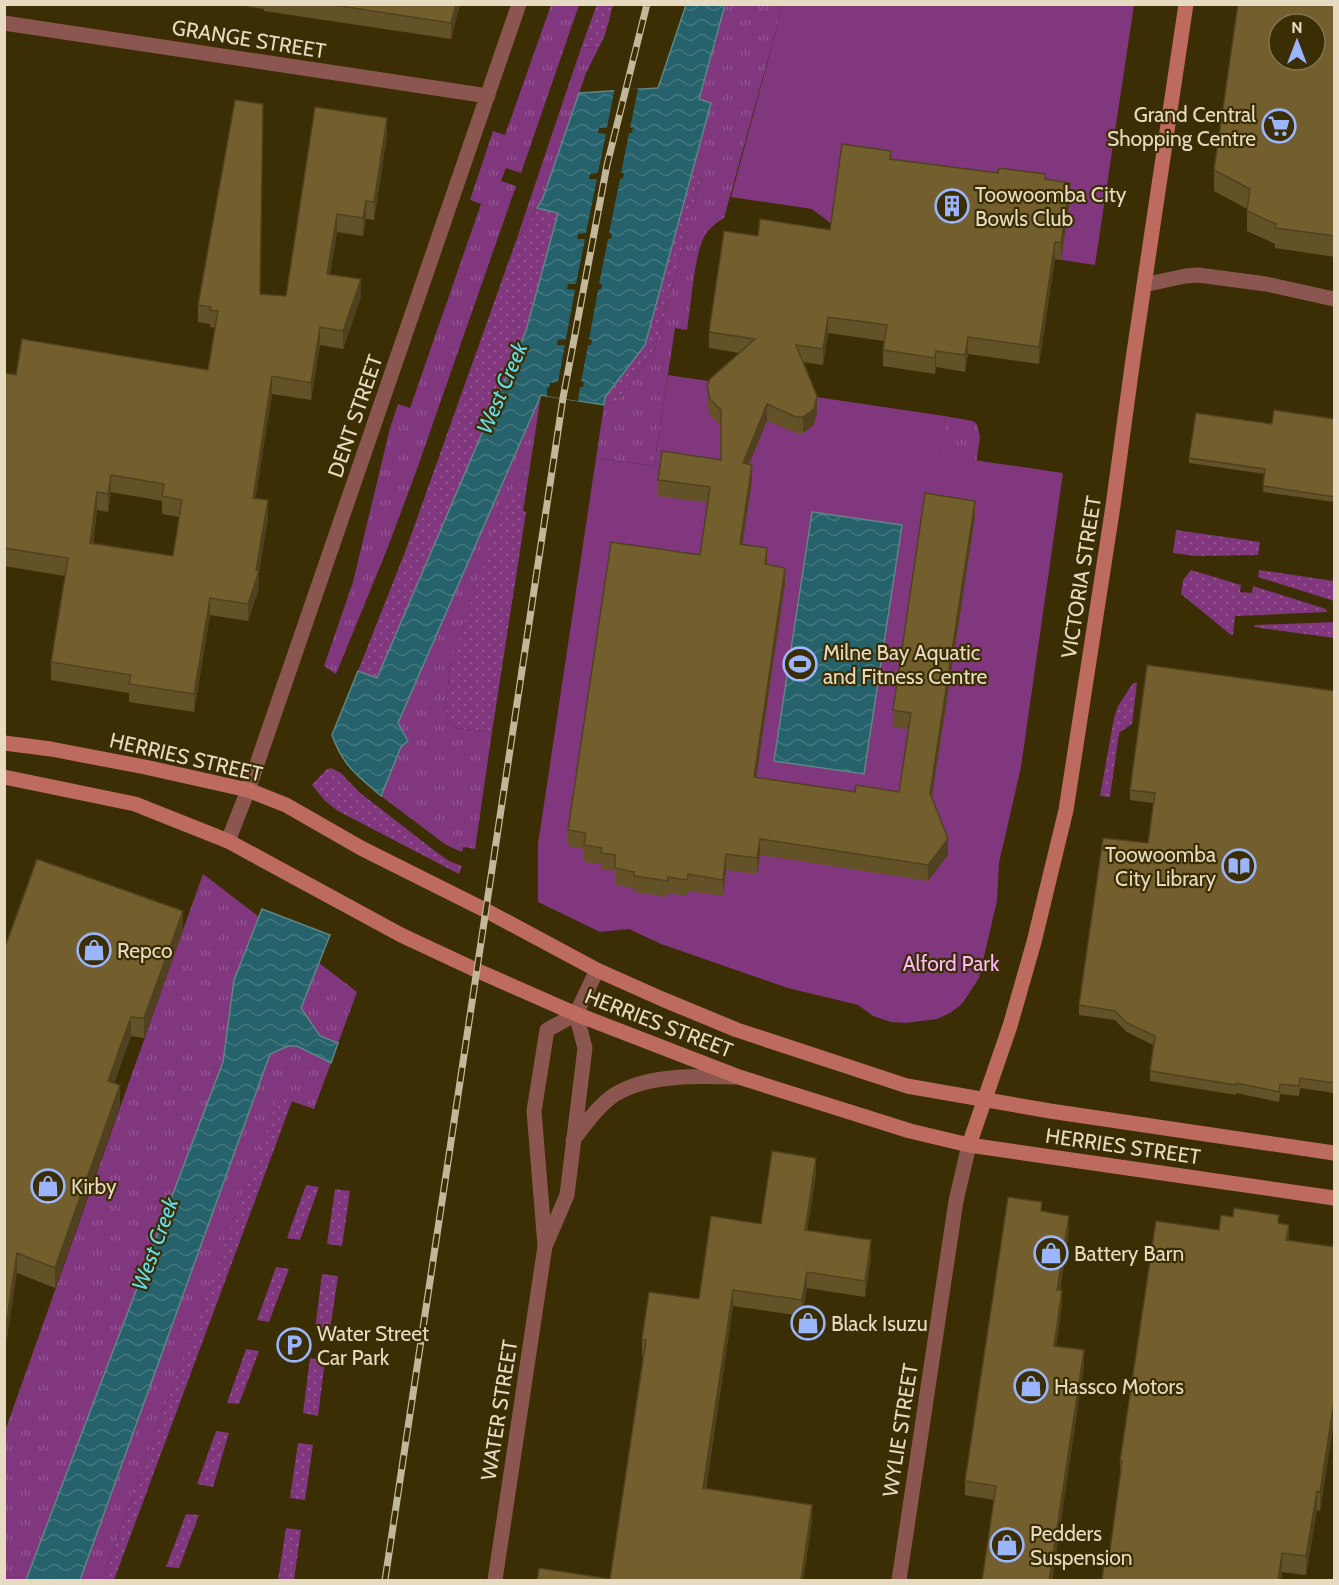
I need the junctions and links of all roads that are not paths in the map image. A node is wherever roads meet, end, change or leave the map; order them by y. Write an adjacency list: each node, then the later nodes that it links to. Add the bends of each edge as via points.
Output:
1 (519, 4): 4 (street, DENT STREET)
2 (1186, 4): 5 (main road, VICTORIA STREET)
3 (4, 23): 4 (street, GRANGE STREET)
4 (488, 96): 9 (street, DENT STREET)
5 (1144, 285): 6 (street, via 1198,275); 14 (main road, VICTORIA STREET, via 1063,825 1010,1026)
6 (1335, 299)
7 (4, 742): 9 (main road, HERRIES STREET)
8 (4, 777): 10 (main road, HERRIES STREET, via 135,804)
9 (248, 790): 10 (street, DENT STREET); 11 (main road, HERRIES STREET, via 286,805)
10 (228, 842): 12 (main road, HERRIES STREET, via 401,935)
11 (597, 970): 12 (street); 14 (main road, HERRIES STREET, via 759,1037 916,1089)
12 (576, 1014): 13 (main road, HERRIES STREET); 15 (street, WATER STREET, via 585,1048); 19 (street, WATER STREET, via 547,1030 534,1111)
13 (739, 1077): 15 (street, via 689,1076 631,1086 613,1096); 16 (main road, HERRIES STREET, via 910,1131)
14 (984, 1100): 16 (main road, VICTORIA STREET); 17 (main road, HERRIES STREET)
15 (573, 1140): 19 (street, WATER STREET, via 567,1195)
16 (969, 1145): 18 (main road, HERRIES STREET); 21 (street, WYLIE STREET)
17 (1335, 1153)
18 (1335, 1198)
19 (545, 1246): 20 (street, WATER STREET)
20 (495, 1581)
21 (899, 1581)

